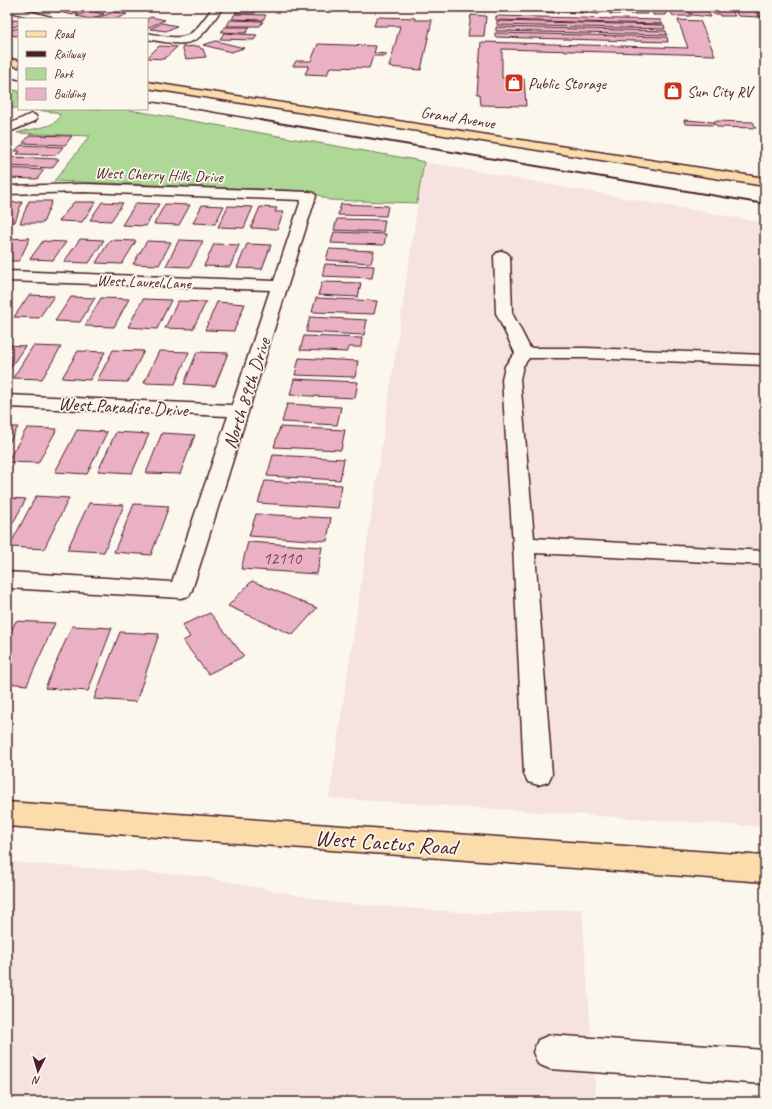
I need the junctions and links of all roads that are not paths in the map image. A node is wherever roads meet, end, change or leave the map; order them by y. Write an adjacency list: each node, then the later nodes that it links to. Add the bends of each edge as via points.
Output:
1 (218, 7): 6 (street, via 196,36 188,40)
2 (757, 7): 3 (street)
3 (765, 7)
4 (7, 8): 5 (street)
5 (44, 18)
6 (148, 36)
7 (7, 61): 8 (main road)
8 (18, 64)
9 (148, 85): 10 (main road, Grand Avenue)
10 (234, 99): 12 (main road, Grand Avenue, via 249,90); 14 (main road, Grand Avenue)
11 (31, 118): 13 (street)
12 (469, 124): 14 (main road); 15 (main road, Grand Avenue)
13 (7, 130)
14 (459, 135): 16 (main road, Grand Avenue)
15 (619, 147)
16 (765, 182)
17 (7, 190): 18 (street, West Cherry Hills Drive, via 84,188)
18 (309, 196): 21 (street, North 89th Drive)
19 (502, 256): 22 (street, via 504,313)
20 (7, 276): 21 (street, West Laurel Lane)
21 (281, 286): 25 (street, North 89th Drive)
22 (524, 353): 23 (street); 26 (street, via 514,366 511,379)
23 (765, 360)
24 (7, 401): 25 (street, West Paradise Drive)
25 (240, 411): 28 (street, North 89th Drive, via 181,590)
26 (524, 545): 27 (street); 29 (street)
27 (765, 558)
28 (7, 580)
29 (538, 774)
30 (7, 814): 31 (main road, West Cactus Road)
31 (765, 869)
32 (550, 1052): 33 (street)
33 (765, 1067)

